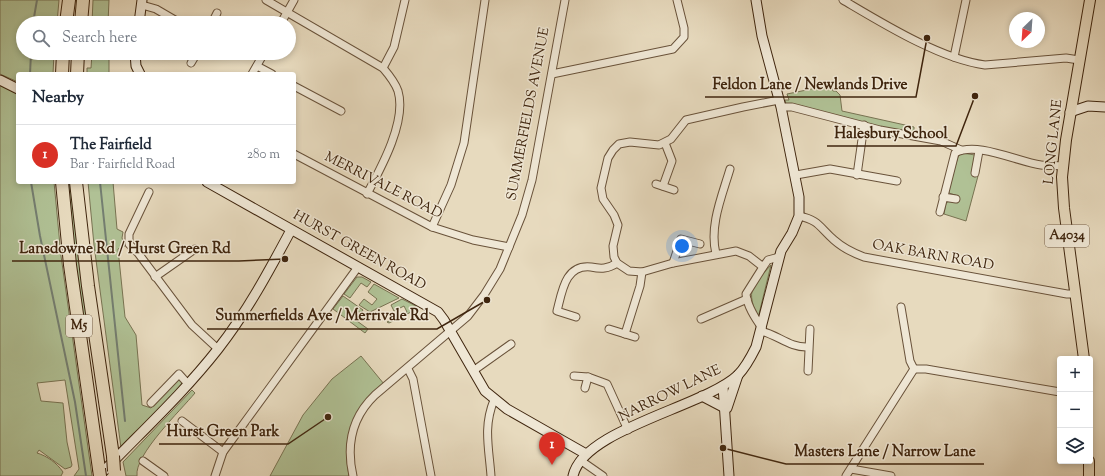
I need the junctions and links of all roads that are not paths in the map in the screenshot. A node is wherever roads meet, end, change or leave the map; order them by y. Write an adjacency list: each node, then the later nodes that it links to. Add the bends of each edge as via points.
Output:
1 (68, 0): 16 (highway)
2 (83, 0): 17 (highway)
3 (266, 0): 14 (street)
4 (294, 0): 14 (street)
5 (405, 0): 33 (street, via 394,47)
6 (485, 0): 72 (street, via 464,143 451,185)
7 (565, 0): 39 (street, SUMMERFIELDS AVENUE)
8 (677, 0): 39 (street, via 684,37 673,48)
9 (756, 0): 44 (street, NARROW LANE, via 762,36)
10 (843, 0): 24 (street, via 894,29)
11 (966, 0): 24 (street)
12 (1090, 0): 30 (main road, LONG LANE / A4034)
13 (142, 2): 18 (street); 19 (street)
14 (287, 12): 21 (street); 22 (street)
15 (217, 13): 20 (street)
16 (67, 16)
17 (81, 16)
18 (141, 16)
19 (168, 16)
20 (216, 16)
21 (285, 16)
22 (294, 16)
23 (296, 17): 33 (street)
24 (954, 58): 30 (street, via 985,65 1066,58)
25 (63, 60): 34 (highway)
26 (78, 60): 35 (highway)
27 (136, 60): 36 (street)
28 (192, 60): 31 (street)
29 (260, 60): 32 (street)
30 (1079, 60): 43 (main road, LONG LANE / A4034)
31 (191, 63)
32 (257, 66): 37 (street); 38 (street)
33 (383, 68): 67 (street, via 394,81 400,102 394,135 382,167)
34 (62, 72)
35 (77, 72)
36 (139, 72)
37 (253, 72)
38 (268, 72)
39 (552, 74): 75 (street, SUMMERFIELDS AVENUE, via 532,180)
40 (0, 80): 42 (street)
41 (296, 87): 47 (street)
42 (16, 88)
43 (1072, 99): 45 (street); 48 (main road, LONG LANE / A4034)
44 (780, 104): 49 (street); 50 (street, via 743,106 686,120); 57 (street, NARROW LANE)
45 (1088, 106): 46 (street); 48 (street)
46 (1105, 107)
47 (341, 111)
48 (1070, 112): 54 (main road, LONG LANE / A4034)
49 (864, 125): 51 (street, via 941,141); 58 (street)
50 (665, 143): 64 (street, via 672,161); 79 (street, via 623,143 616,146 608,158 601,194 618,226 612,246)
51 (961, 150): 52 (street); 68 (street, via 955,153)
52 (980, 151): 54 (street, via 1041,165); 56 (street)
53 (296, 155): 67 (street, MERRIVALE ROAD)
54 (1063, 166): 85 (main road, LONG LANE / A4034, via 1064,208)
55 (730, 169): 77 (street, via 715,227 713,240)
56 (975, 173)
57 (796, 175): 58 (street, via 830,169); 71 (street, NARROW LANE)
58 (857, 175): 59 (street)
59 (897, 181)
60 (62, 184): 123 (highway, M5, via 70,266)
61 (76, 184): 118 (highway, M5, via 88,286)
62 (210, 184): 73 (street, HURST GREEN ROAD)
63 (656, 184): 64 (street)
64 (664, 186): 65 (street)
65 (674, 190)
66 (149, 192): 84 (street, via 127,239)
67 (367, 194): 72 (street, MERRIVALE ROAD)
68 (943, 197): 69 (street); 70 (street)
69 (956, 199)
70 (940, 212)
71 (798, 216): 78 (street, NARROW LANE); 85 (street, OAK BARN ROAD, via 812,219 834,240 864,258)
72 (432, 227): 75 (street, MERRIVALE ROAD, via 473,240)
73 (291, 230): 81 (street, HURST GREEN ROAD); 98 (street, via 254,297)
74 (700, 244): 80 (street, via 681,239)
75 (509, 247): 93 (street, SUMMERFIELDS AVENUE, via 500,269 484,295 468,316)
76 (195, 249): 84 (street)
77 (716, 254): 80 (street); 82 (street, via 736,251 749,256)
78 (779, 257): 82 (street, via 768,260); 91 (street, NARROW LANE)
79 (617, 263): 83 (street, via 629,271); 88 (street, via 604,269 580,268 570,273 557,311)
80 (673, 263): 83 (street)
81 (358, 267): 93 (street, HURST GREEN ROAD, via 432,308); 117 (street)
82 (763, 267): 86 (street, via 746,294)
83 (642, 272): 94 (street)
84 (155, 277): 98 (street, via 192,325)
85 (1075, 294): 99 (main road, LONG LANE / A4034)
86 (747, 299): 89 (street); 91 (street)
87 (901, 307): 101 (street, via 910,361)
88 (576, 317)
89 (701, 319)
90 (609, 329): 94 (street)
91 (761, 329): 97 (street, via 799,347); 104 (street, NARROW LANE, via 750,361)
92 (810, 329): 97 (street)
93 (450, 330): 100 (street, SUMMERFIELDS AVENUE); 102 (street, HURST GREEN ROAD)
94 (625, 334): 95 (street)
95 (635, 337)
96 (511, 344): 102 (street)
97 (808, 347): 103 (street)
98 (218, 349): 107 (street)
99 (1084, 356)
100 (408, 369): 127 (street, SUMMERFIELDS AVENUE, via 368,402 356,419 349,450); 128 (street, via 413,379)
101 (914, 370): 110 (street); 122 (street)
102 (473, 371): 112 (street, HURST GREEN ROAD, via 485,391)
103 (808, 371)
104 (738, 375): 108 (street, NARROW LANE); 114 (street)
105 (574, 376): 106 (street)
106 (588, 377): 109 (street); 116 (street, via 607,384)
107 (188, 384): 113 (street, via 179,374); 118 (street)
108 (723, 386): 111 (street, NARROW LANE); 114 (street)
109 (585, 388)
110 (1057, 392)
111 (702, 396): 114 (street); 116 (street, NARROW LANE)
112 (494, 400): 119 (street, HURST GREEN ROAD); 129 (street, via 486,424)
113 (151, 403)
114 (725, 410): 132 (street)
115 (182, 421): 117 (street)
116 (628, 430): 119 (street, NARROW LANE, via 600,444)
117 (223, 452): 126 (street)
118 (116, 455): 123 (street); 124 (highway, M5, bridge)
119 (583, 457): 130 (street); 131 (street)
120 (143, 462): 125 (street)
121 (1089, 464): 135 (main road)
122 (851, 469): 133 (street); 134 (street)
123 (100, 474)
124 (114, 474)
125 (164, 476)
126 (216, 476)
127 (353, 476)
128 (431, 476)
129 (491, 476)
130 (573, 476)
131 (603, 476)
132 (729, 476)
133 (846, 476)
134 (891, 476)
135 (1089, 476)

